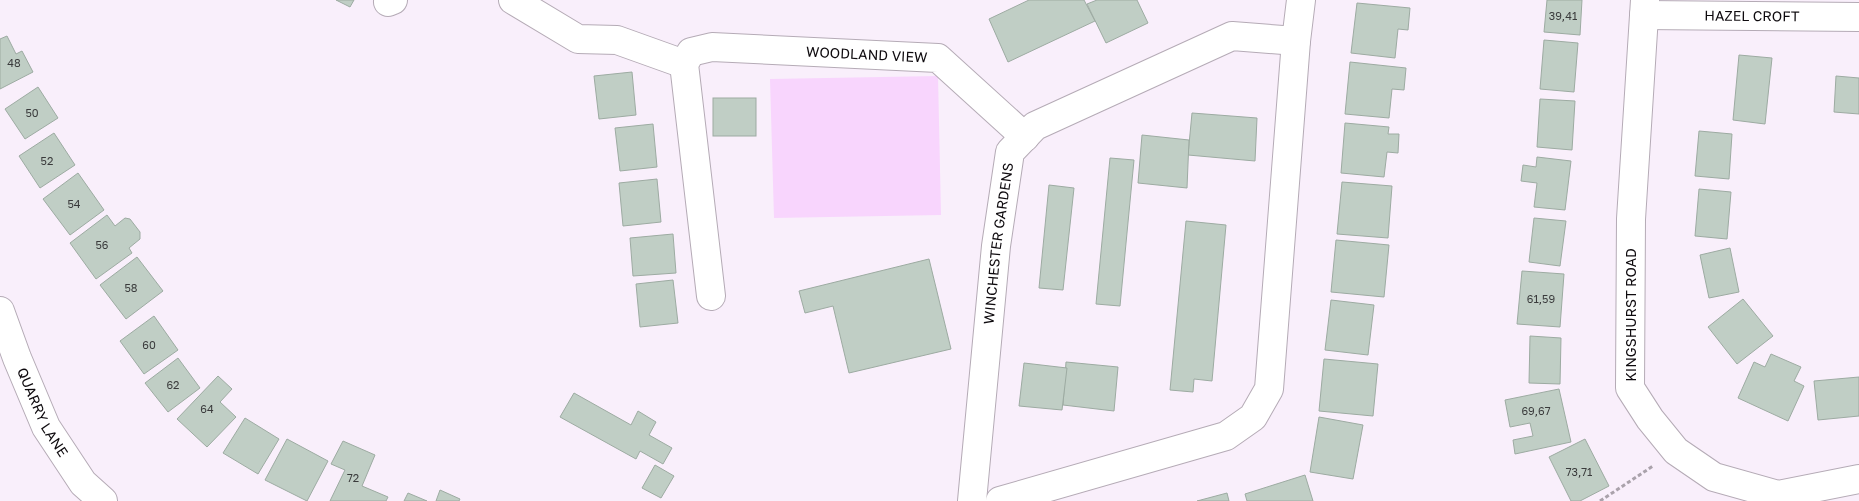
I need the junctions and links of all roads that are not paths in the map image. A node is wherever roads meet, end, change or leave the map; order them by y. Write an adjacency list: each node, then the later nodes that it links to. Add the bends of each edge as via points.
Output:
1 (514, 0): 6 (street, via 578,39 617,40)
2 (1301, 0): 5 (street)
3 (1645, 8): 4 (street, HAZEL CROFT); 10 (street, KINGSHURST ROAD, via 1631,219 1630,388 1650,420 1676,450 1714,477 1778,495)
4 (1859, 17)
5 (1296, 41): 7 (street, WINCHESTER GARDENS, via 1232,36 1036,126); 13 (street, via 1269,389 1252,417 1226,436)
6 (684, 64): 7 (street, WOODLAND VIEW, via 691,52 712,46 938,58); 8 (street)
7 (1025, 137): 12 (street, WINCHESTER GARDENS, via 1010,152 1008,162 996,246)
8 (711, 296)
9 (0, 311): 11 (street, QUARRY LANE, via 46,426 83,483)
10 (1859, 479)
11 (103, 501)
12 (972, 501)
13 (1000, 501)

